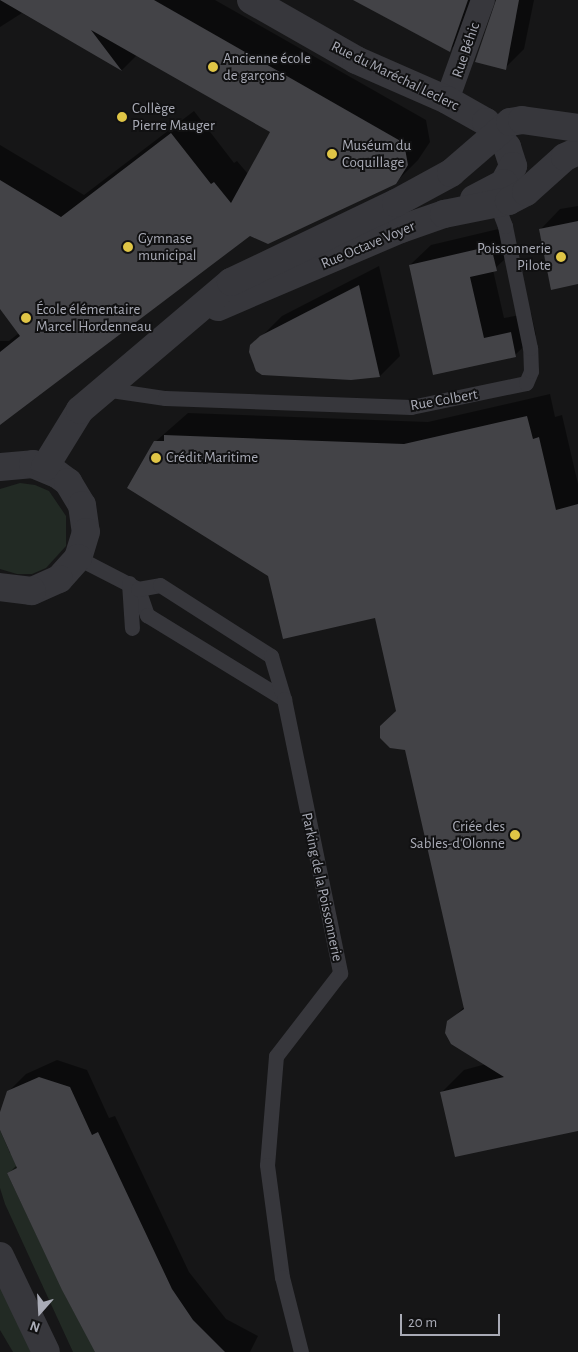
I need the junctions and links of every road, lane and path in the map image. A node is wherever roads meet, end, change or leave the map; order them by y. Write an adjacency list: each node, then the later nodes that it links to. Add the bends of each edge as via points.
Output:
1 (251, 0): 3 (street, Rue du Maréchal Leclerc, via 356,60)
2 (483, 0): 3 (street, Rue Béhic)
3 (454, 104): 4 (street); 5 (street, Rue du Maréchal Leclerc)
4 (522, 120): 5 (street, Rue Octave Voyer); 6 (street); 8 (street, via 542,132 547,141 550,162)
5 (491, 127): 9 (street, via 507,147 513,166); 10 (street, Rue Octave Voyer, via 461,167 396,203 230,282)
6 (578, 128)
7 (578, 151): 8 (street, Rue Octave Voyer)
8 (544, 175): 9 (street, Rue Octave Voyer, via 526,192)
9 (494, 197): 10 (street, Rue Octave Voyer, via 444,214); 11 (lane, Rue Colbert, via 504,226 530,348 531,371 526,382 411,407 165,398)
10 (190, 320): 11 (street, Rue Octave Voyer)
11 (102, 389): 13 (street, Rue Octave Voyer, via 80,410)
12 (0, 467): 13 (street, via 19,463)
13 (45, 467): 14 (street, via 68,482 82,505 86,532)
14 (78, 558): 15 (lane); 16 (street, via 70,570 46,587)
15 (134, 586): 17 (lane); 18 (lane, via 147,615); 18 (lane, Parking de la Poissonnerie, via 160,584 270,656)
16 (6, 593)
17 (132, 628)
18 (284, 699): 21 (lane, Parking de la Poissonnerie, via 340,973 276,1056 267,1165 282,1278)
19 (0, 1256): 20 (street)
20 (46, 1352)
21 (301, 1352)

